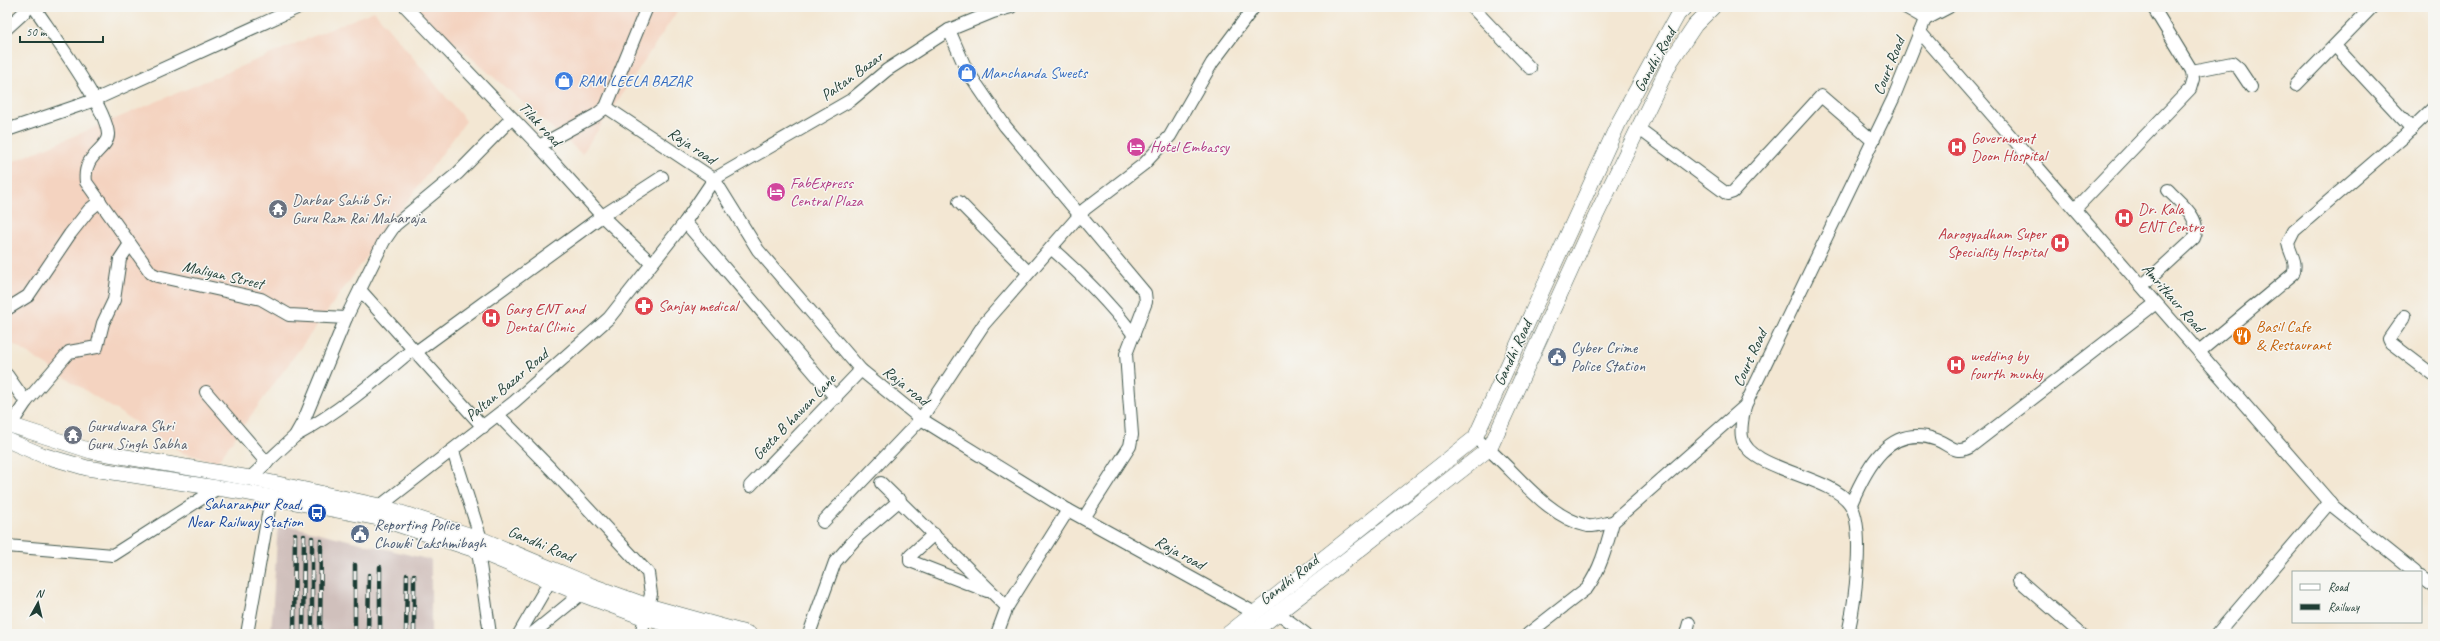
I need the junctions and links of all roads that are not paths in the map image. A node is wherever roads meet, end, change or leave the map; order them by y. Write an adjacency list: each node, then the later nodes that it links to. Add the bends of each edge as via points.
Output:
1 (30, 7): 18 (street)
2 (34, 7): 26 (street)
3 (299, 7): 26 (street)
4 (406, 7): 29 (street, Tilak road)
5 (647, 7): 27 (street)
6 (1011, 7): 16 (street, Paltan Bazar)
7 (1254, 7): 41 (street, via 1212,63 1170,136 1144,164)
8 (1472, 7): 22 (street)
9 (1684, 7): 69 (main road, Gandhi Road, via 1619,122)
10 (1713, 7): 30 (main road, Gandhi Road, via 1695,25 1671,61)
11 (1905, 7): 17 (street)
12 (1930, 7): 17 (street, Court Road)
13 (1949, 7): 17 (street)
14 (2153, 7): 23 (street)
15 (2372, 7): 21 (street)
16 (991, 9): 19 (street, Paltan Bazar)
17 (1926, 19): 20 (street, Court Road)
18 (7, 28)
19 (949, 30): 36 (street, Paltan Bazar, via 887,70 851,100); 41 (street, via 966,69 1005,126)
20 (1920, 32): 33 (street, Court Road); 40 (street, Amritkaur Road)
21 (2334, 46): 24 (street); 31 (street)
22 (1530, 68)
23 (2192, 71): 25 (street, via 2232,64 2239,69); 40 (street, via 2190,89)
24 (2296, 85)
25 (2251, 87)
26 (95, 100): 32 (street); 38 (street, Maliyan Street, via 108,136 90,160 85,174 86,182)
27 (606, 107): 34 (street, via 596,116); 36 (street, Raja road)
28 (2433, 108): 31 (street)
29 (512, 118): 34 (street, Tilak road); 49 (street, via 458,173 395,225 384,241)
30 (1638, 128): 33 (street, via 1727,194 1733,192 1821,96); 70 (main road, Gandhi Road)
31 (2412, 129): 56 (street, via 2294,231 2288,243 2295,259 2296,267 2293,274)
32 (7, 130)
33 (1873, 141): 63 (street, Court Road)
34 (539, 146): 42 (street, Tilak road)
35 (662, 177): 42 (street)
36 (714, 180): 43 (street, Paltan Bazar Road); 57 (street, Raja road, via 758,250)
37 (2168, 190): 48 (street, via 2195,221 2197,230 2194,238)
38 (100, 201): 44 (street, Maliyan Street); 51 (street, via 89,210 70,234 28,296)
39 (959, 202): 47 (street)
40 (2075, 209): 48 (street, Amritkaur Road)
41 (1080, 214): 45 (street); 54 (street, via 1145,292 1146,302)
42 (602, 216): 46 (street, Tilak road); 55 (street)
43 (685, 222): 46 (street, Paltan Bazar Road); 61 (street)
44 (130, 244): 53 (street, Maliyan Street, via 151,273 157,276 262,299 289,315); 62 (street, via 120,259 114,300 103,323 97,347 69,352)
45 (1051, 248): 47 (street); 54 (street, via 1082,274 1113,307)
46 (651, 263): 64 (street, Paltan Bazar Road, via 609,318)
47 (1028, 272): 65 (street, via 984,324)
48 (2142, 286): 50 (street, Amritkaur Road)
49 (360, 290): 53 (street); 55 (street)
50 (2156, 303): 56 (street, Amritkaur Road); 80 (street, via 1970,448 1953,450 1924,436 1909,437 1889,446 1874,458)
51 (7, 309)
52 (2405, 316): 59 (street, via 2389,339)
53 (346, 318): 68 (street)
54 (1134, 335): 83 (street, via 1126,354 1132,435 1130,446)
55 (414, 350): 66 (street); 68 (street, via 356,397 318,424)
56 (2199, 352): 79 (street, Amritkaur Road)
57 (861, 370): 61 (street, Geeta B hawan Lane); 65 (street, Raja road)
58 (7, 375): 62 (street)
59 (2433, 375)
60 (206, 392): 72 (street)
61 (836, 398): 76 (street, Geeta B hawan Lane)
62 (26, 402): 67 (street)
63 (1745, 406): 80 (street, via 1742,438 1747,450 1834,490); 85 (street, Court Road)
64 (498, 415): 66 (street, Paltan Bazar Road); 97 (street, via 551,468 648,574 651,594)
65 (921, 419): 82 (street, Raja road); 84 (street)
66 (483, 427): 71 (street, Paltan Bazar Road)
67 (8, 430): 74 (main road)
68 (295, 436): 72 (street)
69 (1475, 438): 70 (street); 98 (main road, Gandhi Road)
70 (1490, 448): 85 (street, via 1562,516 1590,526); 99 (main road, Gandhi Road)
71 (453, 451): 81 (street, Paltan Bazar Road); 87 (street)
72 (267, 463): 73 (street)
73 (250, 478): 74 (main road, Gandhi Road); 81 (main road, Gandhi Road)
74 (220, 481): 77 (main road, Gandhi Road); 88 (street, via 113,555)
75 (882, 483): 78 (street)
76 (750, 486)
77 (271, 498): 87 (main road, Gandhi Road, via 378,518); 100 (street)
78 (900, 500): 86 (street); 107 (street, via 858,536 835,562)
79 (2330, 502): 89 (street, Amritkaur Road); 115 (street)
80 (1851, 504): 113 (street, via 1856,521 1858,551 1856,594)
81 (380, 506): 87 (main road, Gandhi Road)
82 (1068, 510): 83 (street, Raja road); 96 (street)
83 (1084, 518): 98 (street, Raja road)
84 (823, 522)
85 (1612, 522): 112 (street, via 1604,553 1587,588)
86 (934, 534): 94 (street); 94 (street, via 910,556 910,561)
87 (480, 545): 90 (main road, Gandhi Road); 101 (street)
88 (7, 546)
89 (2414, 571)
90 (553, 576): 95 (main road, Gandhi Road); 97 (main road, Gandhi Road); 102 (street)
91 (2422, 578): 93 (street)
92 (2019, 580): 114 (street)
93 (2433, 586)
94 (993, 593): 96 (street)
95 (581, 594): 97 (main road, Gandhi Road); 103 (street)
96 (1007, 607): 108 (street)
97 (646, 612): 104 (street); 105 (main road, Gandhi Road); 106 (main road, Gandhi Road)
98 (1253, 612): 109 (main road, Gandhi Road)
99 (1278, 612): 110 (main road, Gandhi Road); 111 (street)
100 (247, 634)
101 (490, 634)
102 (519, 634)
103 (532, 634)
104 (641, 634)
105 (704, 634)
106 (749, 634)
107 (809, 634)
108 (997, 634)
109 (1228, 634)
110 (1251, 634)
111 (1306, 634)
112 (1528, 634)
113 (1848, 634)
114 (2081, 634)
115 (2217, 634)

